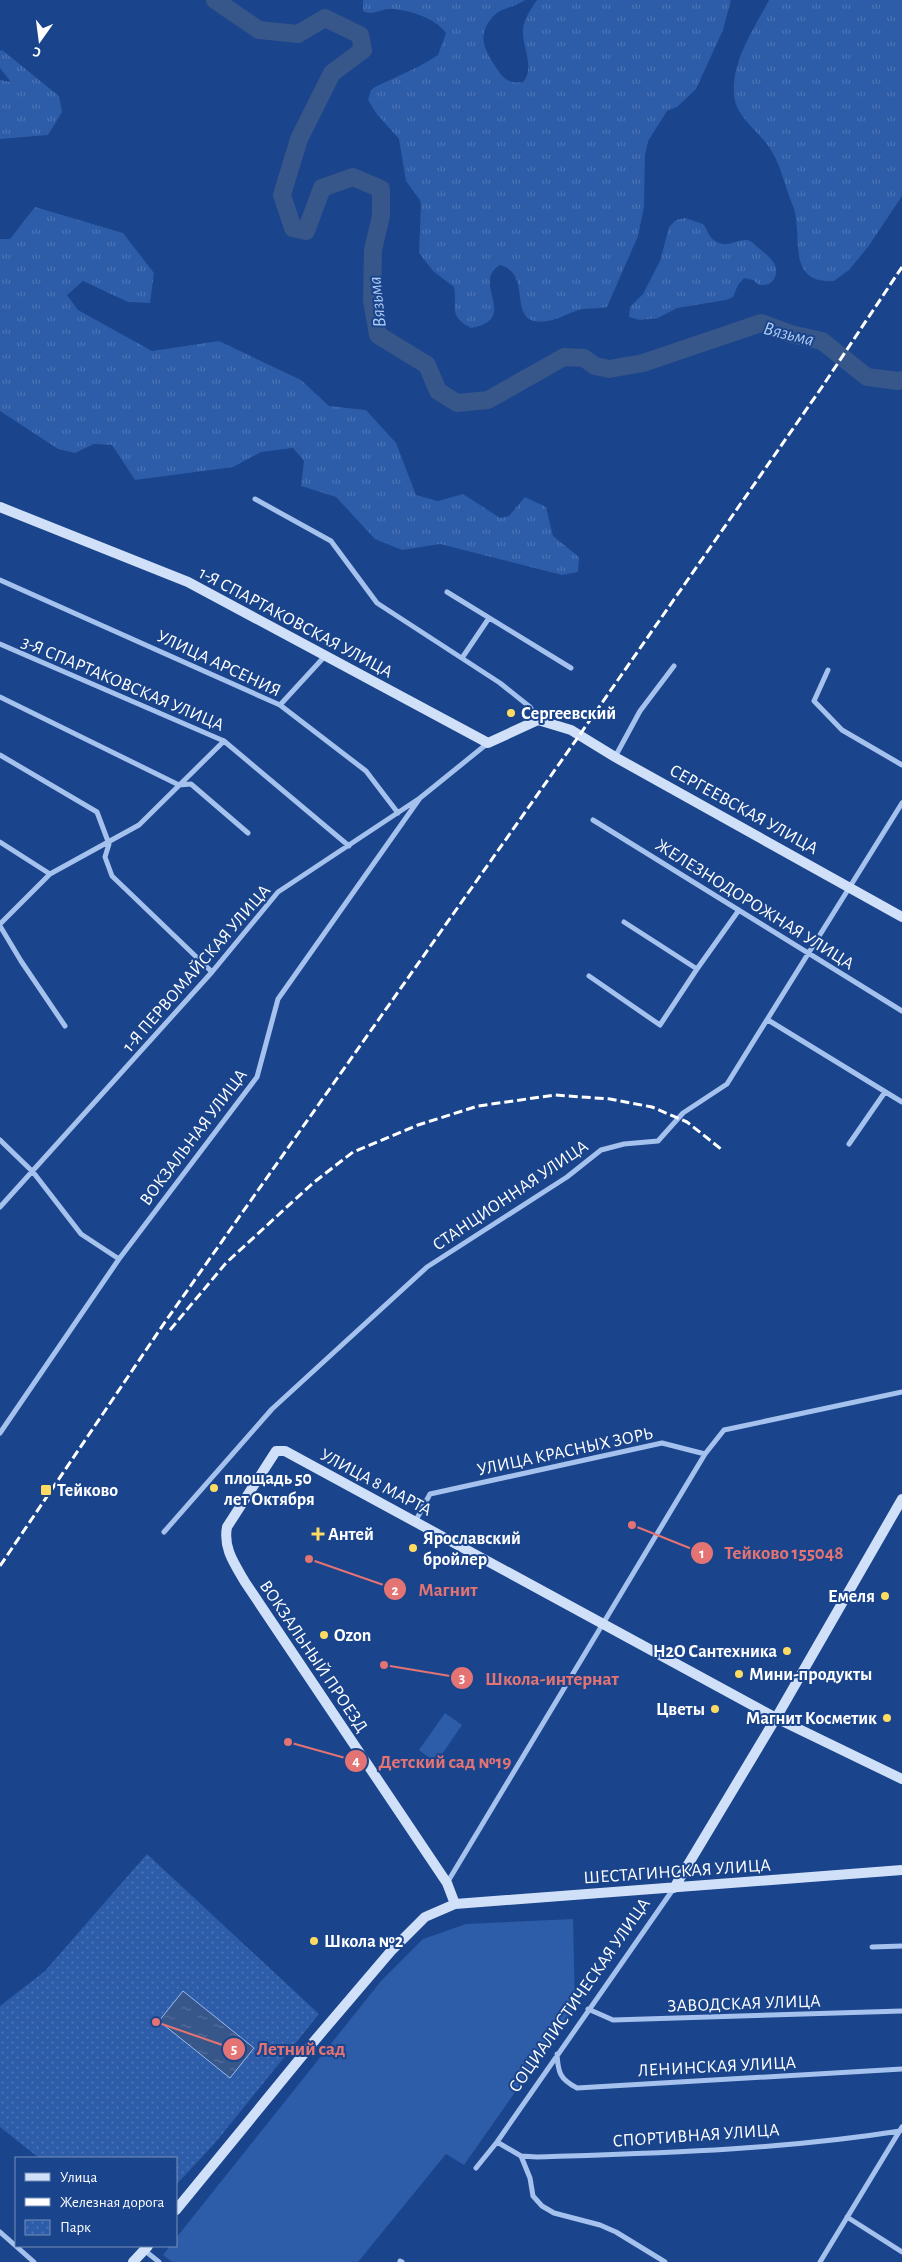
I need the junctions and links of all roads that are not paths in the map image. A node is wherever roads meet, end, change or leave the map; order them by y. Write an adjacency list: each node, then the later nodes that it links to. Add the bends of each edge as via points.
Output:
1 (255, 499): 8 (street, via 331,541 377,603)
2 (0, 507): 7 (street, 1-Я СПАРТАКОВСКАЯ УЛИЦА, via 188,582)
3 (0, 580): 13 (street, УЛИЦА АРСЕНИЯ)
4 (447, 592): 5 (street)
5 (489, 618): 8 (street); 10 (street)
6 (0, 644): 15 (street, 3-Я СПАРТАКОВСКАЯ УЛИЦА)
7 (325, 656): 13 (street); 16 (street, 1-Я СПАРТАКОВСКАЯ УЛИЦА)
8 (462, 658): 14 (street, via 530,707)
9 (674, 666): 18 (street, via 640,711)
10 (571, 668)
11 (828, 670): 19 (street, via 814,700 842,730)
12 (0, 697): 20 (street)
13 (280, 705): 23 (street, УЛИЦА АРСЕНИЯ, via 366,771)
14 (538, 720): 16 (street); 18 (street, СЕРГЕЕВСКАЯ УЛИЦА, via 572,730)
15 (224, 741): 20 (street); 28 (street, 3-Я СПАРТАКОВСКАЯ УЛИЦА)
16 (488, 743): 21 (street, 1-Я ПЕРВОМАЙСКАЯ УЛИЦА)
17 (0, 755): 27 (street, via 97,812)
18 (615, 757): 30 (street, СЕРГЕЕВСКАЯ УЛИЦА)
19 (902, 765)
20 (179, 786): 25 (street, via 191,784); 27 (street, via 140,825)
21 (420, 798): 23 (street, 1-Я ПЕРВОМАЙСКАЯ УЛИЦА); 48 (street, ВОКЗАЛЬНАЯ УЛИЦА, via 278,999 257,1077)
22 (902, 803): 30 (street, СТАНЦИОННАЯ УЛИЦА)
23 (398, 813): 28 (street, 1-Я ПЕРВОМАЙСКАЯ УЛИЦА)
24 (593, 820): 31 (street, ЖЕЛЕЗНОДОРОЖНАЯ УЛИЦА)
25 (248, 833)
26 (0, 842): 29 (street)
27 (109, 844): 29 (street); 37 (street, via 104,857 112,876)
28 (349, 846): 37 (street, 1-Я ПЕРВОМАЙСКАЯ УЛИЦА, via 278,892)
29 (50, 874): 34 (street)
30 (850, 886): 32 (street, СЕРГЕЕВСКАЯ УЛИЦА); 35 (street, СТАНЦИОННАЯ УЛИЦА)
31 (739, 910): 35 (street, ЖЕЛЕЗНОДОРОЖНАЯ УЛИЦА); 36 (street)
32 (902, 916)
33 (624, 922): 36 (street)
34 (0, 925): 41 (street)
35 (809, 953): 39 (street, ЖЕЛЕЗНОДОРОЖНАЯ УЛИЦА); 40 (street, СТАНЦИОННАЯ УЛИЦА)
36 (697, 969): 38 (street, via 660,1024)
37 (212, 972): 46 (street, 1-Я ПЕРВОМАЙСКАЯ УЛИЦА)
38 (589, 976)
39 (902, 1011)
40 (768, 1020): 42 (street); 54 (street, СТАНЦИОННАЯ УЛИЦА, via 727,1084 683,1113 658,1141 601,1150 567,1177 427,1267 272,1409)
41 (65, 1026)
42 (885, 1092): 43 (street); 45 (street)
43 (902, 1102)
44 (0, 1140): 46 (street)
45 (850, 1144)
46 (33, 1172): 47 (street, 1-Я ПЕРВОМАЙСКАЯ УЛИЦА); 48 (street, via 81,1234)
47 (0, 1207)
48 (119, 1259): 50 (street, ВОКЗАЛЬНАЯ УЛИЦА)
49 (902, 1392): 51 (street, via 724,1430)
50 (0, 1433)
51 (705, 1454): 53 (street, УЛИЦА КРАСНЫХ ЗОРЬ, via 662,1443 430,1494); 56 (street)
52 (902, 1499): 57 (street, СОЦИАЛИСТИЧЕСКАЯ УЛИЦА)
53 (415, 1522): 55 (street, УЛИЦА 8 МАРТА, via 285,1451 276,1452 227,1527); 56 (street, УЛИЦА 8 МАРТА)
54 (164, 1532)
55 (227, 1551): 60 (street, ВОКЗАЛЬНЫЙ ПРОЕЗД, via 244,1582)
56 (603, 1624): 57 (street, УЛИЦА 8 МАРТА); 60 (street)
57 (776, 1718): 58 (street, УЛИЦА 8 МАРТА); 61 (street, СОЦИАЛИСТИЧЕСКАЯ УЛИЦА)
58 (902, 1779)
59 (902, 1870): 61 (street, ШЕСТАГИНСКАЯ УЛИЦА)
60 (447, 1883): 62 (street, ВОКЗАЛЬНЫЙ ПРОЕЗД)
61 (674, 1888): 62 (street, ШЕСТАГИНСКАЯ УЛИЦА); 65 (street, СОЦИАЛИСТИЧЕСКАЯ УЛИЦА)
62 (455, 1904): 73 (street, ШЕСТАГИНСКАЯ УЛИЦА, via 424,1917 391,1951)
63 (902, 1946): 64 (street)
64 (872, 1947)
65 (588, 2010): 66 (street, ЗАВОДСКАЯ УЛИЦА, via 612,2020); 67 (street, СОЦИАЛИСТИЧЕСКАЯ УЛИЦА)
66 (902, 2011)
67 (557, 2054): 68 (street, ЛЕНИНСКАЯ УЛИЦА, via 558,2070 565,2082 577,2088); 70 (street, СОЦИАЛИСТИЧЕСКАЯ УЛИЦА)
68 (902, 2069)
69 (901, 2129): 71 (street, СПОРТИВНАЯ УЛИЦА, via 853,2138 682,2152); 74 (street)
70 (497, 2142): 71 (street, СПОРТИВНАЯ УЛИЦА); 72 (street, СОЦИАЛИСТИЧЕСКАЯ УЛИЦА)
71 (521, 2156): 83 (street, via 533,2196 542,2206 554,2213 616,2232)
72 (476, 2168)
73 (178, 2208)
74 (847, 2217): 79 (street); 84 (street)
75 (0, 2232): 76 (street)
76 (15, 2245)
77 (17, 2247): 80 (street)
78 (146, 2248): 81 (street); 82 (street)
79 (902, 2252)
80 (34, 2262)
81 (133, 2262)
82 (160, 2262)
83 (665, 2262)
84 (820, 2262)

